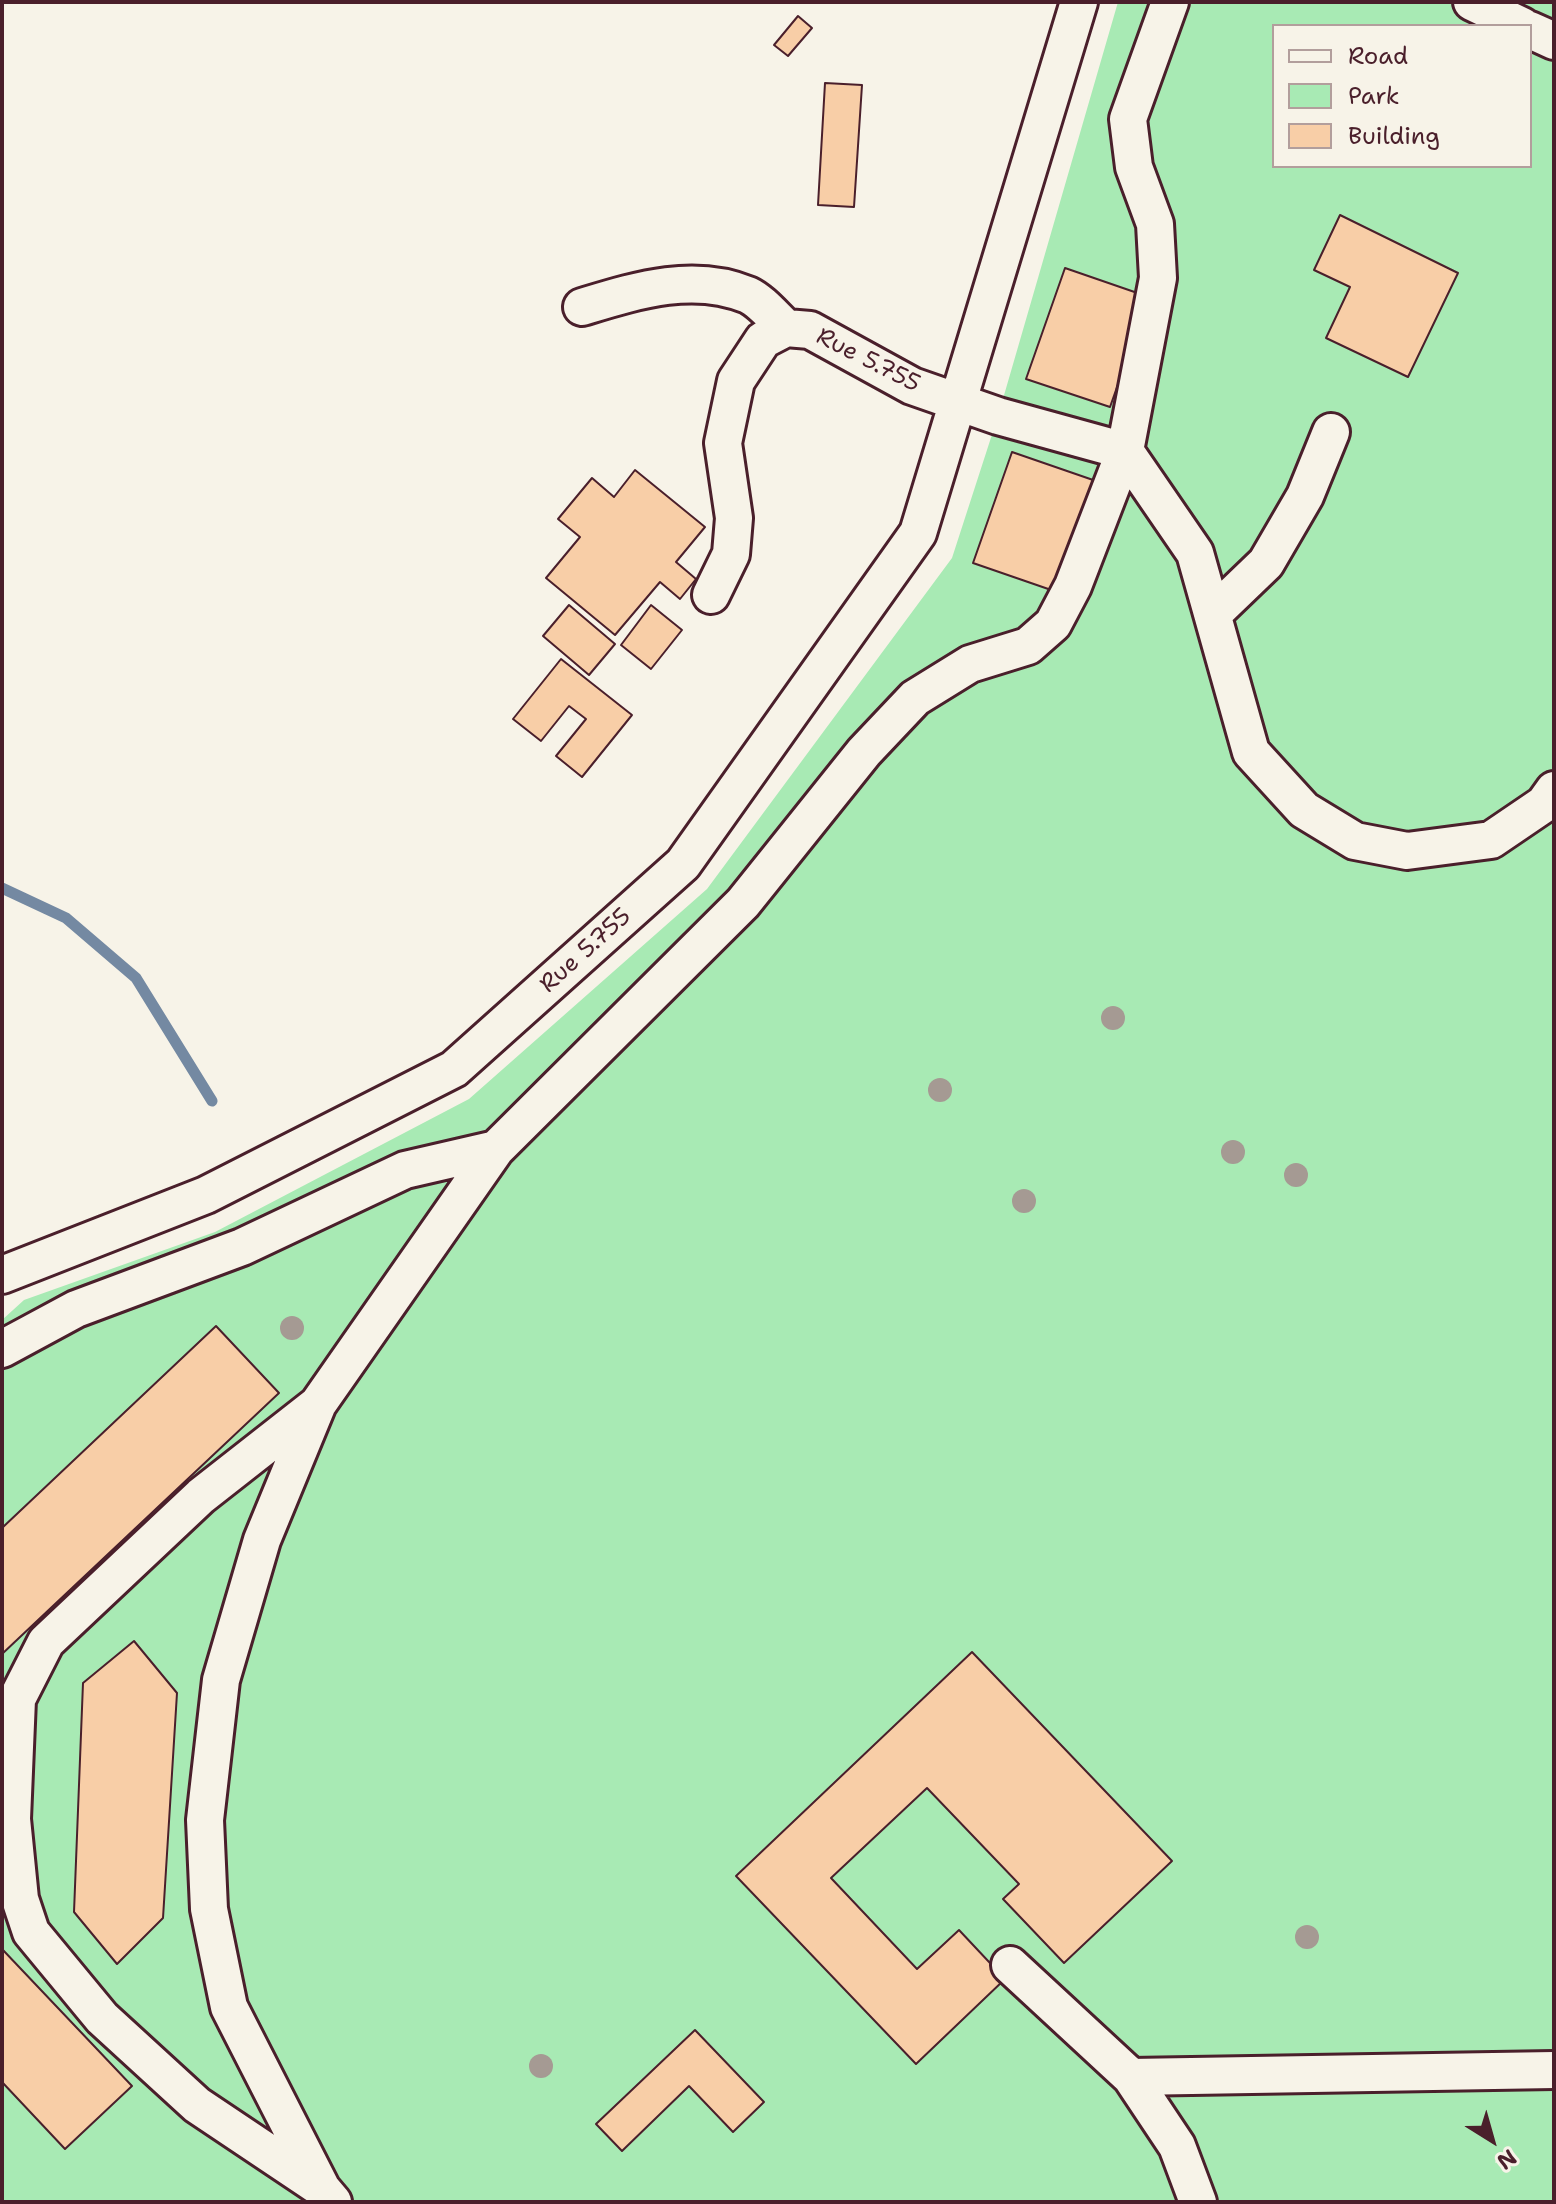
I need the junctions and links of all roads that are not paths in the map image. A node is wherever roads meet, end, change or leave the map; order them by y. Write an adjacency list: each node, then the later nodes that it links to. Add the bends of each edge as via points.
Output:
1 (1079, 2): 9 (lane, Rue 5.755)
2 (1170, 2): 11 (lane, via 1128,119 1134,167 1155,224 1158,278)
3 (1472, 2): 4 (lane)
4 (1518, 24)
5 (1532, 31): 6 (lane)
6 (1554, 41)
7 (582, 307): 8 (lane, via 652,287 705,285 750,295)
8 (786, 328): 9 (lane, Rue 5.755, via 810,330 912,386); 12 (lane, Rue 5.755, via 763,340 736,381 723,443 734,518 731,554)
9 (957, 401): 11 (lane); 16 (lane, Rue 5.755, via 918,533 683,864 454,1069 206,1195)
10 (1331, 432): 13 (lane, via 1305,496 1266,563)
11 (1125, 451): 13 (lane, via 1195,553); 15 (lane, via 1053,624 1028,646 970,664 915,698 864,752 743,903)
12 (711, 595)
13 (1214, 613): 14 (lane, via 1251,752 1304,810 1355,841 1407,851 1491,840 1544,804)
14 (1554, 790)
15 (496, 1149): 17 (lane, via 405,1170 242,1247 76,1309); 18 (lane)
16 (2, 1275)
17 (2, 1349)
18 (318, 1404): 22 (lane, via 262,1540 221,1680 205,1820 209,1909 229,2007); 22 (lane, via 201,1496 46,1642 17,1699 12,1819 20,1899 31,1932 102,2018 197,2105)
19 (1010, 1965): 21 (lane)
20 (1554, 2070): 21 (lane)
21 (1131, 2077): 23 (lane, via 1177,2146)
22 (327, 2195)
23 (1198, 2202)

